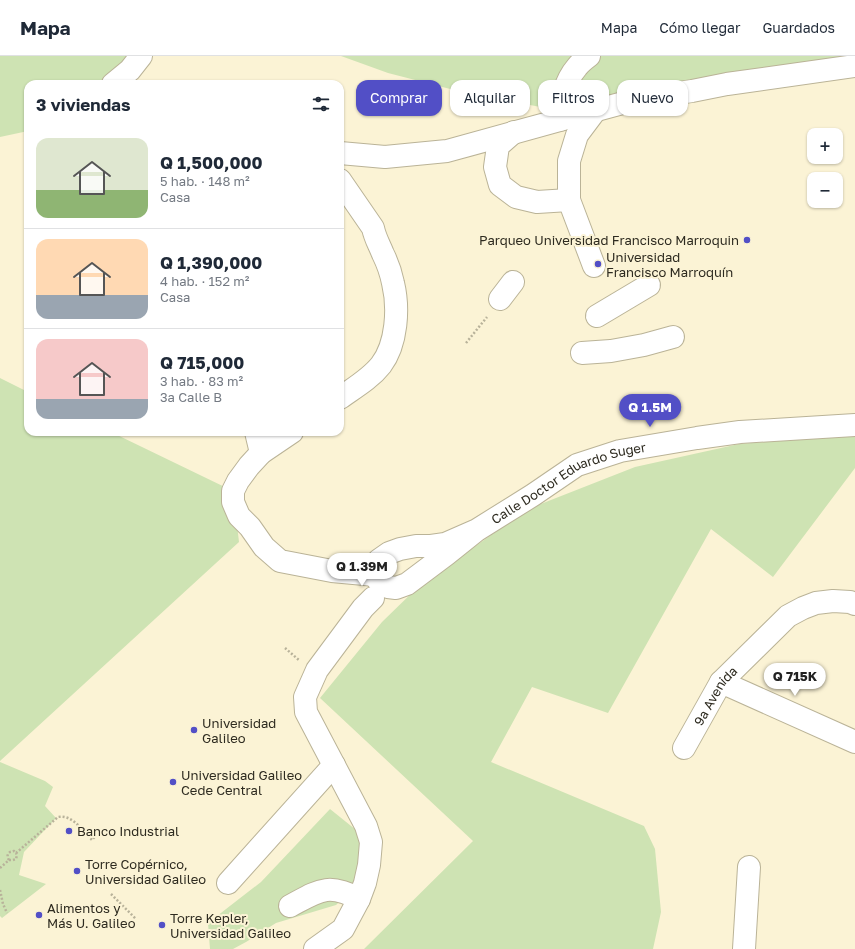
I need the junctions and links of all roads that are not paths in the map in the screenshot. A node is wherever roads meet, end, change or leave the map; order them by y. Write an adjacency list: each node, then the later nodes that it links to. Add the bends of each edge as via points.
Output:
1 (141, 56): 4 (street)
2 (589, 56): 8 (street, via 577,66 569,79 564,92)
3 (855, 66): 5 (street, via 727,84)
4 (118, 80)
5 (609, 107)
6 (575, 116): 8 (street)
7 (590, 116): 12 (street, via 577,135 569,161)
8 (560, 120): 9 (street)
9 (514, 132): 10 (street, via 447,151 385,157); 12 (street, via 498,146 495,167 500,185 516,197 537,202)
10 (344, 153)
11 (344, 186): 20 (street, via 373,228 393,283 397,314 395,332 381,365 371,376)
12 (569, 200): 13 (street)
13 (594, 266)
14 (513, 282): 16 (street)
15 (649, 285): 17 (street)
16 (500, 300)
17 (597, 316)
18 (673, 337): 19 (street, via 611,351)
19 (582, 353)
20 (344, 395)
21 (855, 425): 25 (street, Calle Doctor Eduardo Suger, via 740,432 620,451 577,465)
22 (257, 436): 24 (street)
23 (286, 436): 24 (street)
24 (261, 453): 26 (street, via 232,491 233,502 239,516 264,547 280,561 332,571)
25 (477, 530): 26 (street, Calle Doctor Eduardo Suger, via 445,544 416,546 389,553 376,564); 26 (street, Calle Doctor Eduardo Suger, via 407,584 396,588 388,587)
26 (375, 575)
27 (373, 598): 32 (street, via 317,670 305,697 306,712)
28 (855, 604): 29 (street, 9a Avenida, via 833,601 816,603 788,616)
29 (721, 682): 30 (street); 31 (street, 9a Avenida)
30 (855, 742)
31 (684, 748)
32 (334, 765): 34 (street); 35 (street, via 366,826 371,842 369,865)
33 (749, 867): 38 (street)
34 (228, 883)
35 (360, 899): 36 (street, via 339,890 326,890 316,892); 37 (street, via 343,929)
36 (290, 906)
37 (315, 949)
38 (744, 949)

